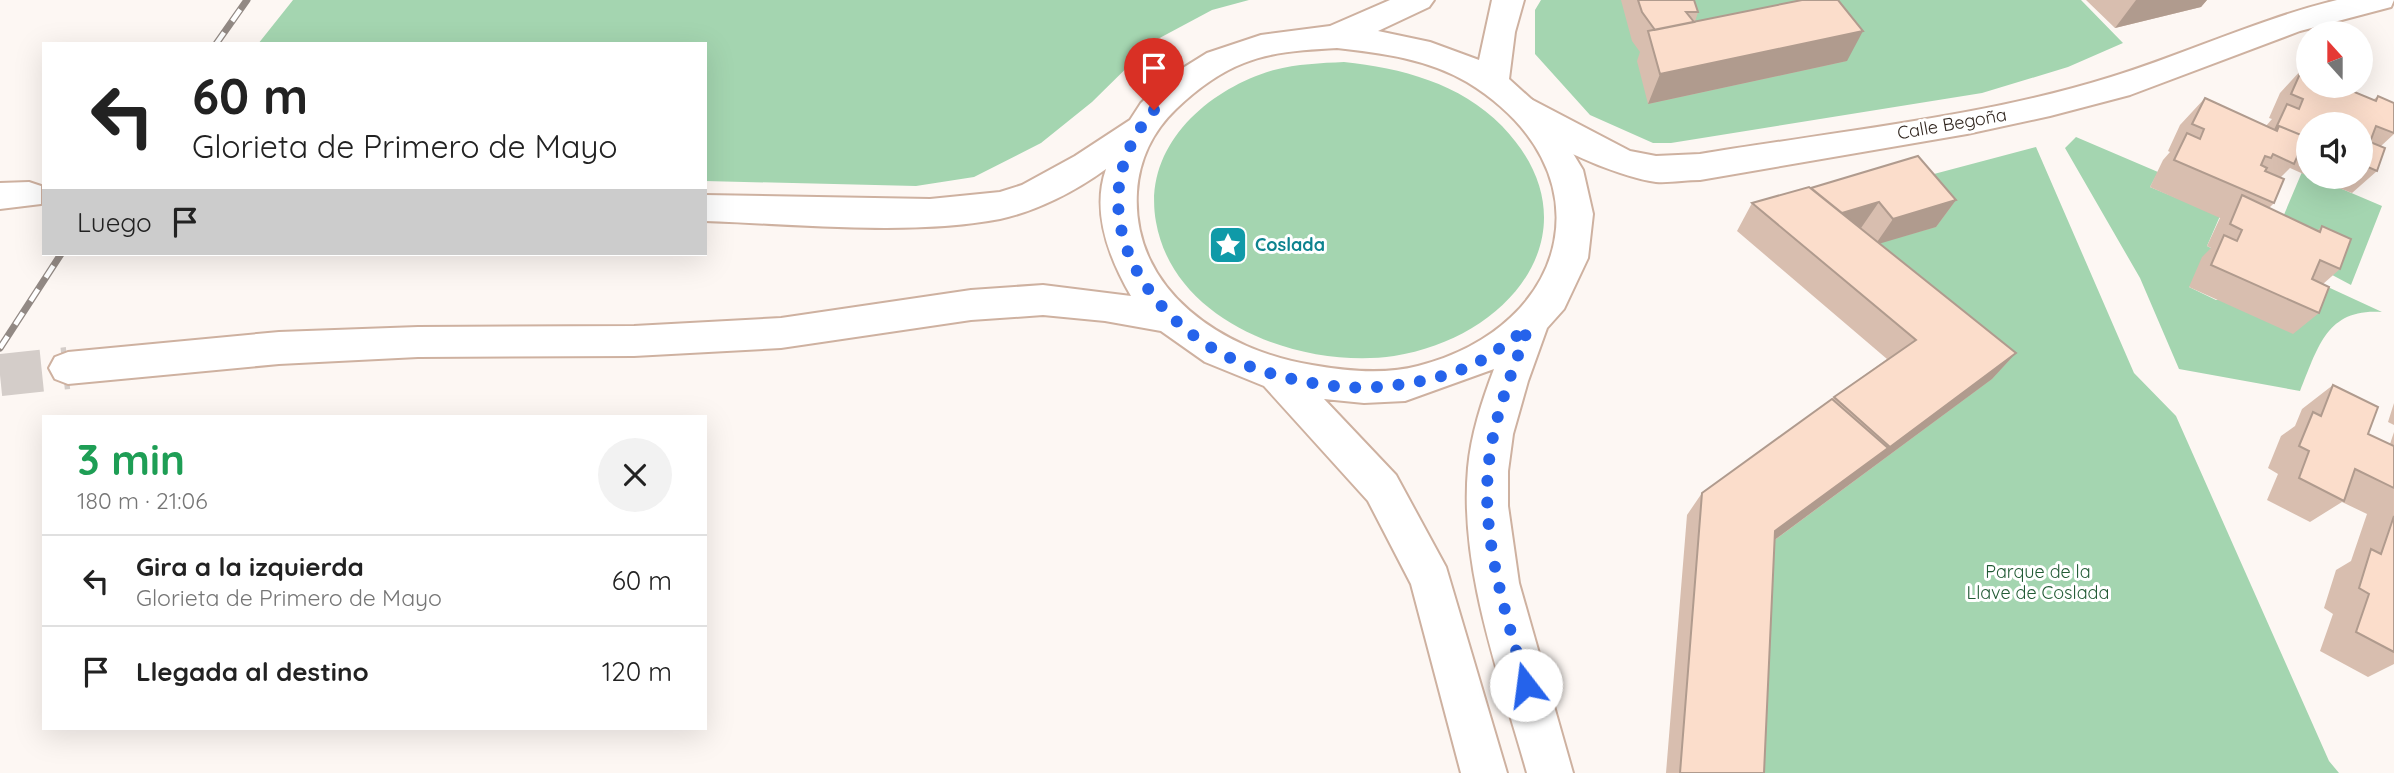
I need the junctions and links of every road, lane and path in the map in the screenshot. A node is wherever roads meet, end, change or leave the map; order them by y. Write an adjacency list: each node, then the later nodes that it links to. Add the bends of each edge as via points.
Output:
1 (1418, 0): 6 (main road)
2 (1508, 0): 7 (main road)
3 (2267, 0): 5 (main road)
4 (2380, 0): 5 (main road, Calle Begoña)
5 (2292, 22): 8 (main road, Calle Begoña, via 2118,87 2050,104 1700,167 1656,169 1617,158 1579,143)
6 (1336, 37): 7 (main road, via 1391,42 1444,57); 9 (main road, via 1276,43 1219,61 1171,91)
7 (1492, 82): 8 (main road)
8 (1523, 107): 12 (main road, via 1555,147 1574,192 1577,240 1561,286)
9 (1137, 130): 10 (main road, via 1045,189 1001,205 930,214); 11 (main road, via 1119,175 1118,224 1136,273)
10 (707, 208)
11 (1171, 318): 13 (main road, via 1043,300 971,304 781,333 635,341 279,348); 14 (main road, via 1219,353)
12 (1528, 328): 14 (main road, via 1478,362 1416,383 1347,387); 16 (main road, via 1501,402 1487,474 1492,550)
13 (68, 368)
14 (1278, 376): 15 (main road, via 1382,488 1431,581)
15 (1484, 773)
16 (1550, 773)

